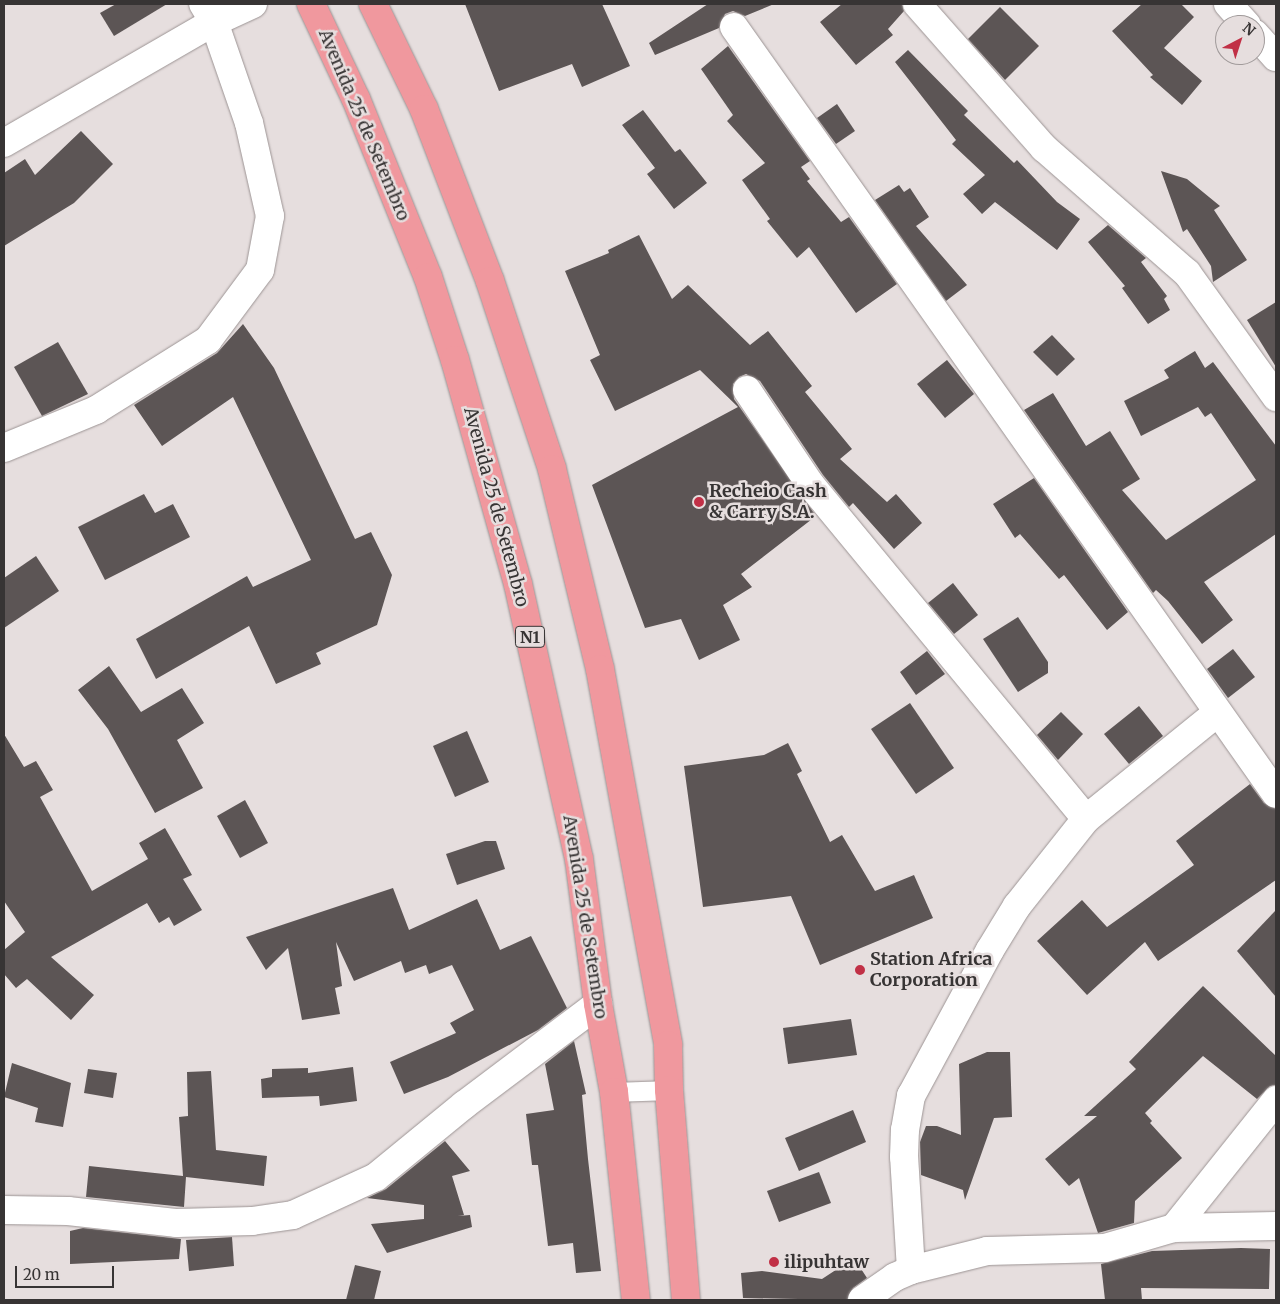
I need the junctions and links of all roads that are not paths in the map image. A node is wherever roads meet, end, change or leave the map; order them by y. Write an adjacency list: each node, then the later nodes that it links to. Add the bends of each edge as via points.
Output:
1 (253, 4): 6 (street)
2 (311, 4): 18 (highway, Avenida 25 de Setembro / N1, via 364,117 428,277 456,360 518,584 579,859)
3 (373, 4): 19 (highway, via 424,109 486,272 552,469 600,669 668,1045)
4 (918, 4): 13 (street, via 1044,148 1187,273)
5 (1228, 4): 7 (street)
6 (208, 13): 11 (street); 14 (street, via 248,123 270,216 260,270 208,340 96,410)
7 (1238, 15)
8 (734, 27): 15 (street)
9 (1265, 45): 10 (street)
10 (1276, 57)
11 (4, 143)
12 (747, 390): 17 (street, via 810,484 924,626)
13 (1276, 397)
14 (4, 448)
15 (1217, 713): 16 (street); 17 (street)
16 (1276, 794)
17 (1086, 818): 25 (street, via 1013,913 912,1096 904,1130)
18 (598, 1004): 20 (highway, Avenida 25 de Setembro / N1); 22 (street, via 464,1105 376,1177 293,1215 252,1221 177,1223 68,1211)
19 (668, 1090): 20 (lane); 27 (highway)
20 (614, 1092): 26 (highway, Avenida 25 de Setembro / N1)
21 (1276, 1100): 24 (street)
22 (4, 1210)
23 (1276, 1226): 24 (street)
24 (1174, 1228): 25 (street, via 1104,1248 987,1251)
25 (911, 1270): 28 (street, via 894,1277)
26 (636, 1300)
27 (686, 1300)
28 (862, 1300)

